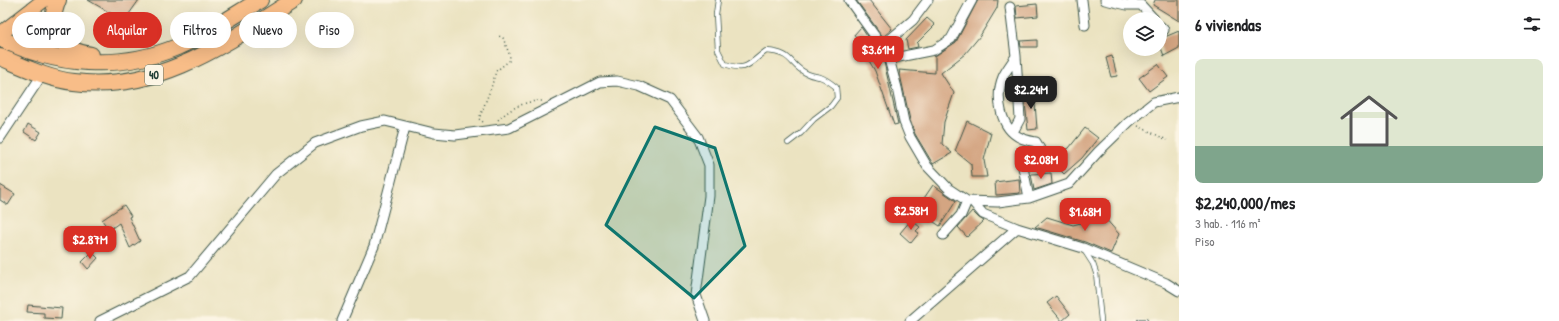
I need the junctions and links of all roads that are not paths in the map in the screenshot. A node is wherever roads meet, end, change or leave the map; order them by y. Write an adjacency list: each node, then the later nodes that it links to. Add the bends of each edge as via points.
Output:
1 (58, 0): 21 (highway, via 53,14 53,24 59,39 68,48 77,53)
2 (260, 0): 21 (highway, 40, via 177,47)
3 (294, 0): 22 (highway, 40, via 196,60 160,74 95,83 74,82)
4 (718, 0): 27 (lane, via 718,50 725,64 739,69 750,65 766,50 780,52 809,75 825,79 836,87 837,98 831,106)
5 (849, 0): 17 (street)
6 (928, 0): 17 (street, via 912,20)
7 (972, 0): 20 (street, via 951,39 934,50)
8 (1082, 0): 14 (street)
9 (1105, 0): 11 (street, via 1127,5)
10 (41, 2): 15 (main road)
11 (1142, 2): 13 (street)
12 (1010, 7): 18 (street)
13 (1149, 12)
14 (1085, 25)
15 (0, 34)
16 (6, 41): 21 (highway, 40, via 40,54 69,61)
17 (882, 46): 20 (street)
18 (1016, 56): 25 (street, via 1020,120); 25 (street, via 1003,77 999,95 999,110)
19 (0, 57): 22 (highway, 40)
20 (889, 60): 29 (street, via 910,137 927,166 949,189)
21 (128, 61)
22 (42, 74): 26 (street)
23 (1179, 97): 28 (street, via 1154,102 1129,122 1069,184)
24 (405, 127): 34 (street, via 385,121 360,126 315,143 276,174 190,276); 35 (street, via 374,246); 36 (street, via 455,135 509,128 600,82 617,81 639,86 670,100 698,137 709,165 709,196 696,295)
25 (1013, 132): 28 (street, via 1019,138 1038,143 1040,149 1022,162)
26 (0, 138)
27 (788, 143)
28 (1029, 198): 29 (street, via 998,202)
29 (970, 201): 30 (street, via 983,214); 31 (street)
30 (1017, 228): 32 (street); 37 (street)
31 (943, 235)
32 (1083, 248): 33 (street); 38 (lane, via 1096,274)
33 (1179, 291)
34 (100, 321)
35 (342, 321)
36 (705, 321)
37 (910, 321)
38 (1101, 321)
39 (1140, 321): 40 (lane)
40 (1145, 321)

